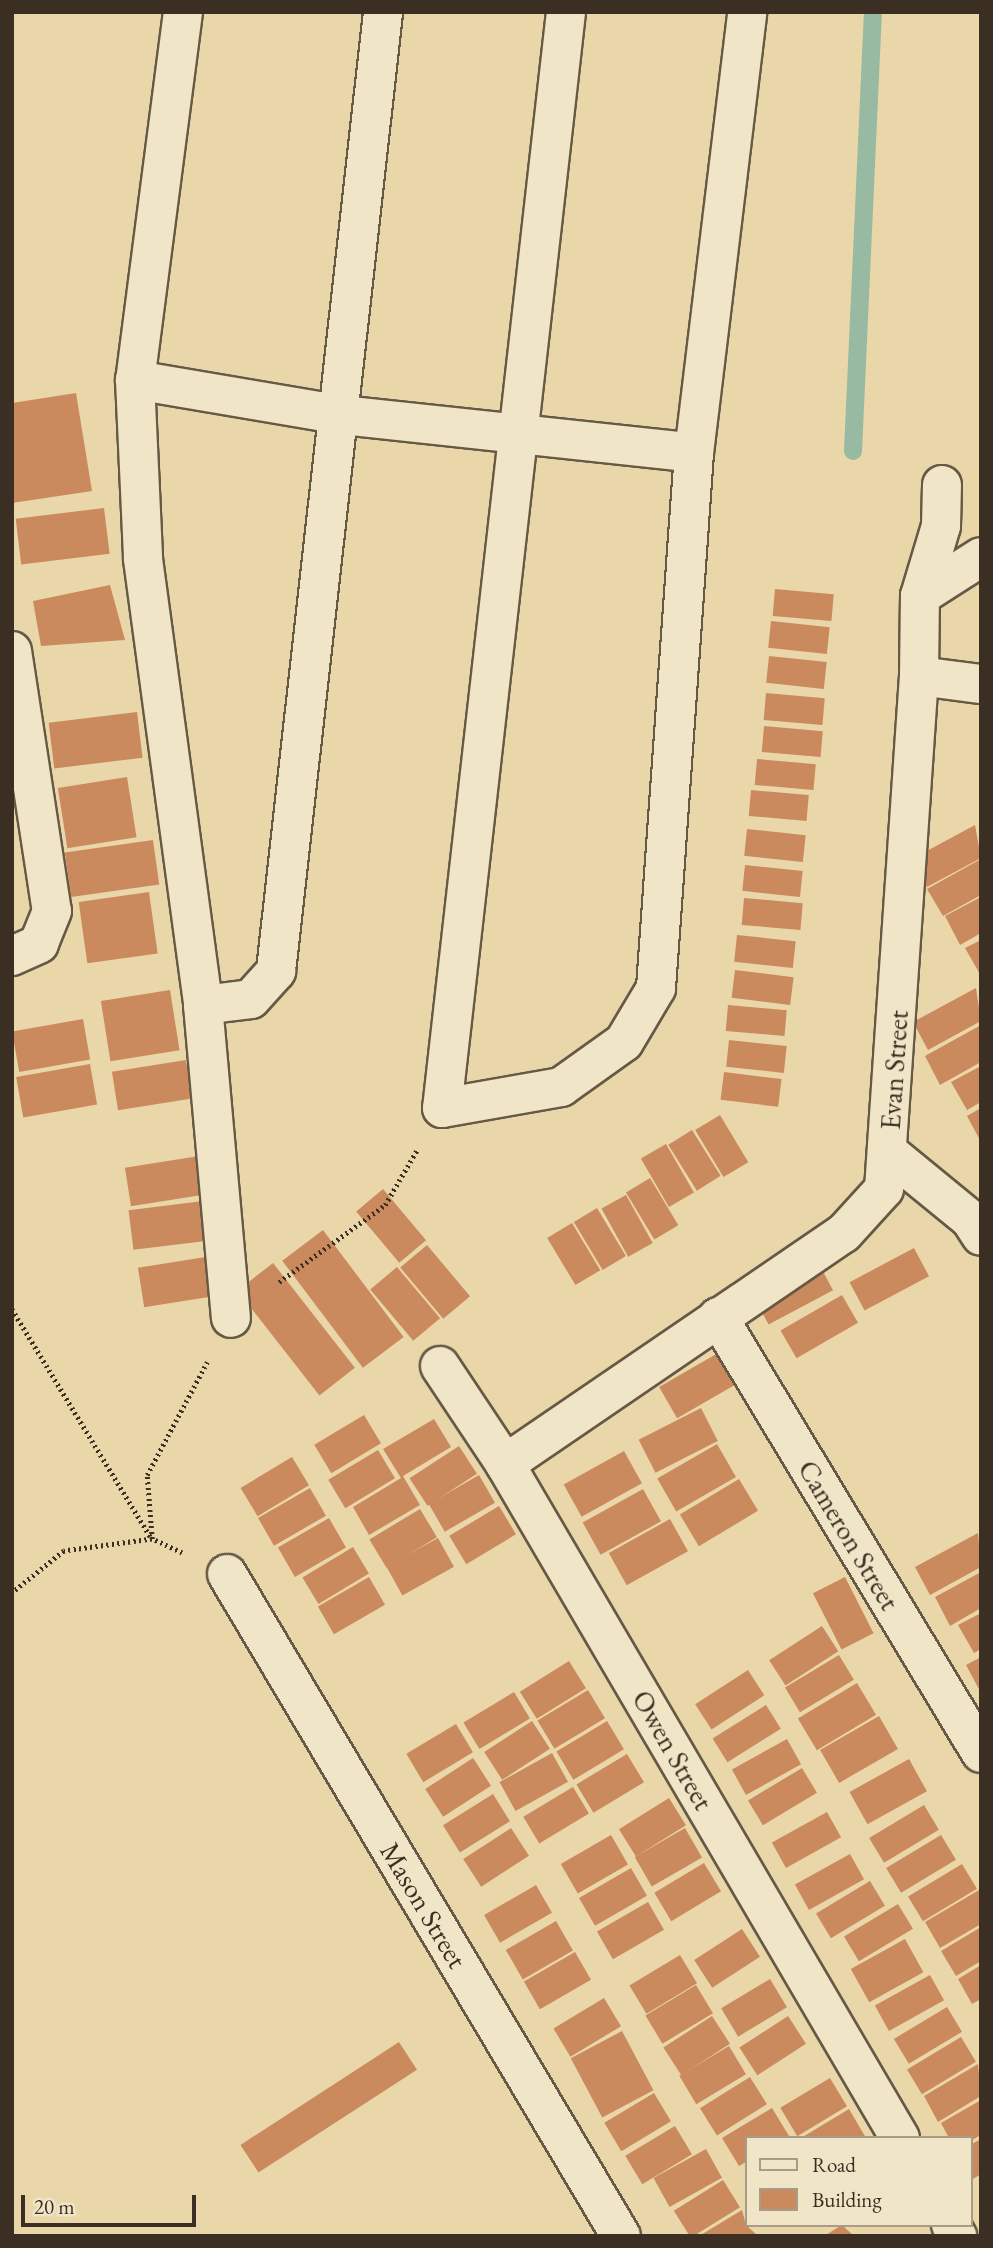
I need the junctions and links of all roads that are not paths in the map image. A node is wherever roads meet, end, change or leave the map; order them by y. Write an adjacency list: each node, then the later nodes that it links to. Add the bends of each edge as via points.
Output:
1 (183, 12): 5 (street)
2 (383, 12): 6 (street)
3 (566, 12): 7 (street)
4 (747, 12): 8 (street)
5 (135, 380): 6 (street); 16 (street, via 143,559)
6 (341, 415): 7 (street); 16 (street, via 305,672 276,971 251,999)
7 (521, 436): 8 (street); 8 (street, via 442,1108 561,1087 624,1042 656,988)
8 (694, 453)
9 (942, 485): 11 (street, Evan Street, via 941,526)
10 (981, 557): 11 (street)
11 (920, 596): 13 (street, Evan Street)
12 (12, 651): 15 (street, via 52,911)
13 (919, 676): 14 (street); 17 (street, Evan Street)
14 (981, 684)
15 (26, 950)
16 (204, 1005): 20 (street)
17 (888, 1152): 18 (street, via 970,1219); 19 (street, Evan Street, via 884,1189 844,1233)
18 (981, 1236)
19 (718, 1317): 22 (street, Evan Street); 24 (street, Cameron Street)
20 (231, 1318)
21 (440, 1366): 22 (street, Owen Street)
22 (505, 1464): 25 (street, Owen Street)
23 (228, 1574): 26 (street, Mason Street)
24 (981, 1753)
25 (899, 2136)
26 (621, 2236)

